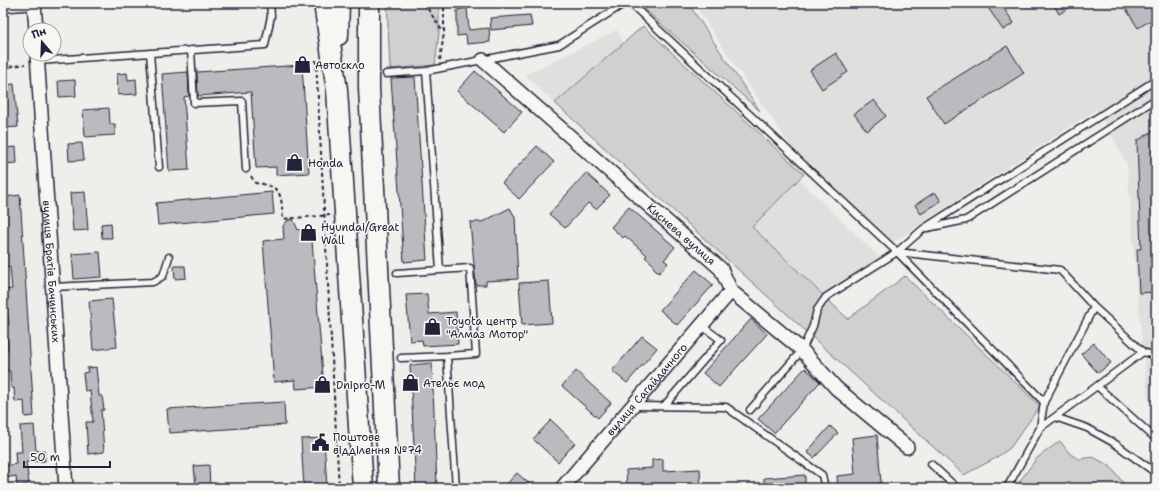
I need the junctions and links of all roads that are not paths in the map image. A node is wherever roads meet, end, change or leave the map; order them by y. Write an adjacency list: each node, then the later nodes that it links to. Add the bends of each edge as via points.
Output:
1 (30, 3): 10 (street)
2 (34, 3): 11 (street)
3 (270, 3): 12 (lane, via 271,16 265,45)
4 (324, 3): 21 (main road)
5 (339, 3): 21 (main road)
6 (354, 3): 20 (main road)
7 (369, 3): 20 (main road)
8 (625, 3): 15 (lane, via 559,45)
9 (630, 3): 26 (lane)
10 (8, 4)
11 (35, 22)
12 (191, 50): 13 (lane); 24 (lane, via 194,103 242,101)
13 (150, 53): 14 (lane); 23 (lane)
14 (62, 57)
15 (483, 60): 17 (lane); 31 (street, Киснева вулиця, via 721,269)
16 (38, 62): 30 (street, вулиця Братів Бачинських)
17 (426, 71): 18 (lane); 28 (lane)
18 (386, 74)
19 (1156, 80): 25 (lane)
20 (369, 88): 52 (main road)
21 (337, 90): 51 (main road)
22 (1156, 99): 25 (lane, via 966,220)
23 (159, 167)
24 (246, 169)
25 (923, 229): 26 (lane)
26 (897, 252): 32 (lane, via 1060,270); 34 (lane, via 826,297 817,310); 40 (lane)
27 (169, 256): 30 (lane, via 163,276 153,282)
28 (440, 270): 29 (lane); 36 (lane, via 470,268 476,354)
29 (396, 273)
30 (53, 287): 50 (street, вулиця Братів Бачинських)
31 (731, 291): 33 (street, вулиця Сагайдачного); 34 (street, Киснева вулиця)
32 (1094, 307): 35 (lane); 40 (lane)
33 (702, 326): 41 (street, вулиця Сагайдачного); 42 (lane, via 721,340)
34 (802, 350): 43 (lane); 47 (street, Киснева вулиця, via 836,388)
35 (1143, 352): 37 (lane); 39 (lane)
36 (447, 356): 38 (lane); 53 (lane)
37 (1156, 356)
38 (401, 358)
39 (1097, 386): 44 (lane); 46 (lane)
40 (1044, 402): 45 (lane)
41 (632, 406): 42 (lane); 54 (street, вулиця Сагайдачного)
42 (664, 406): 55 (lane, via 726,407 822,475)
43 (750, 410)
44 (1055, 417): 45 (lane); 49 (lane, via 1086,428 1114,443)
45 (1040, 428): 57 (lane)
46 (1156, 439)
47 (907, 447)
48 (931, 464): 56 (lane)
49 (1156, 473)
50 (66, 488)
51 (364, 488)
52 (389, 488)
53 (456, 488)
54 (562, 488)
55 (825, 488)
56 (957, 488)
57 (1007, 488)

